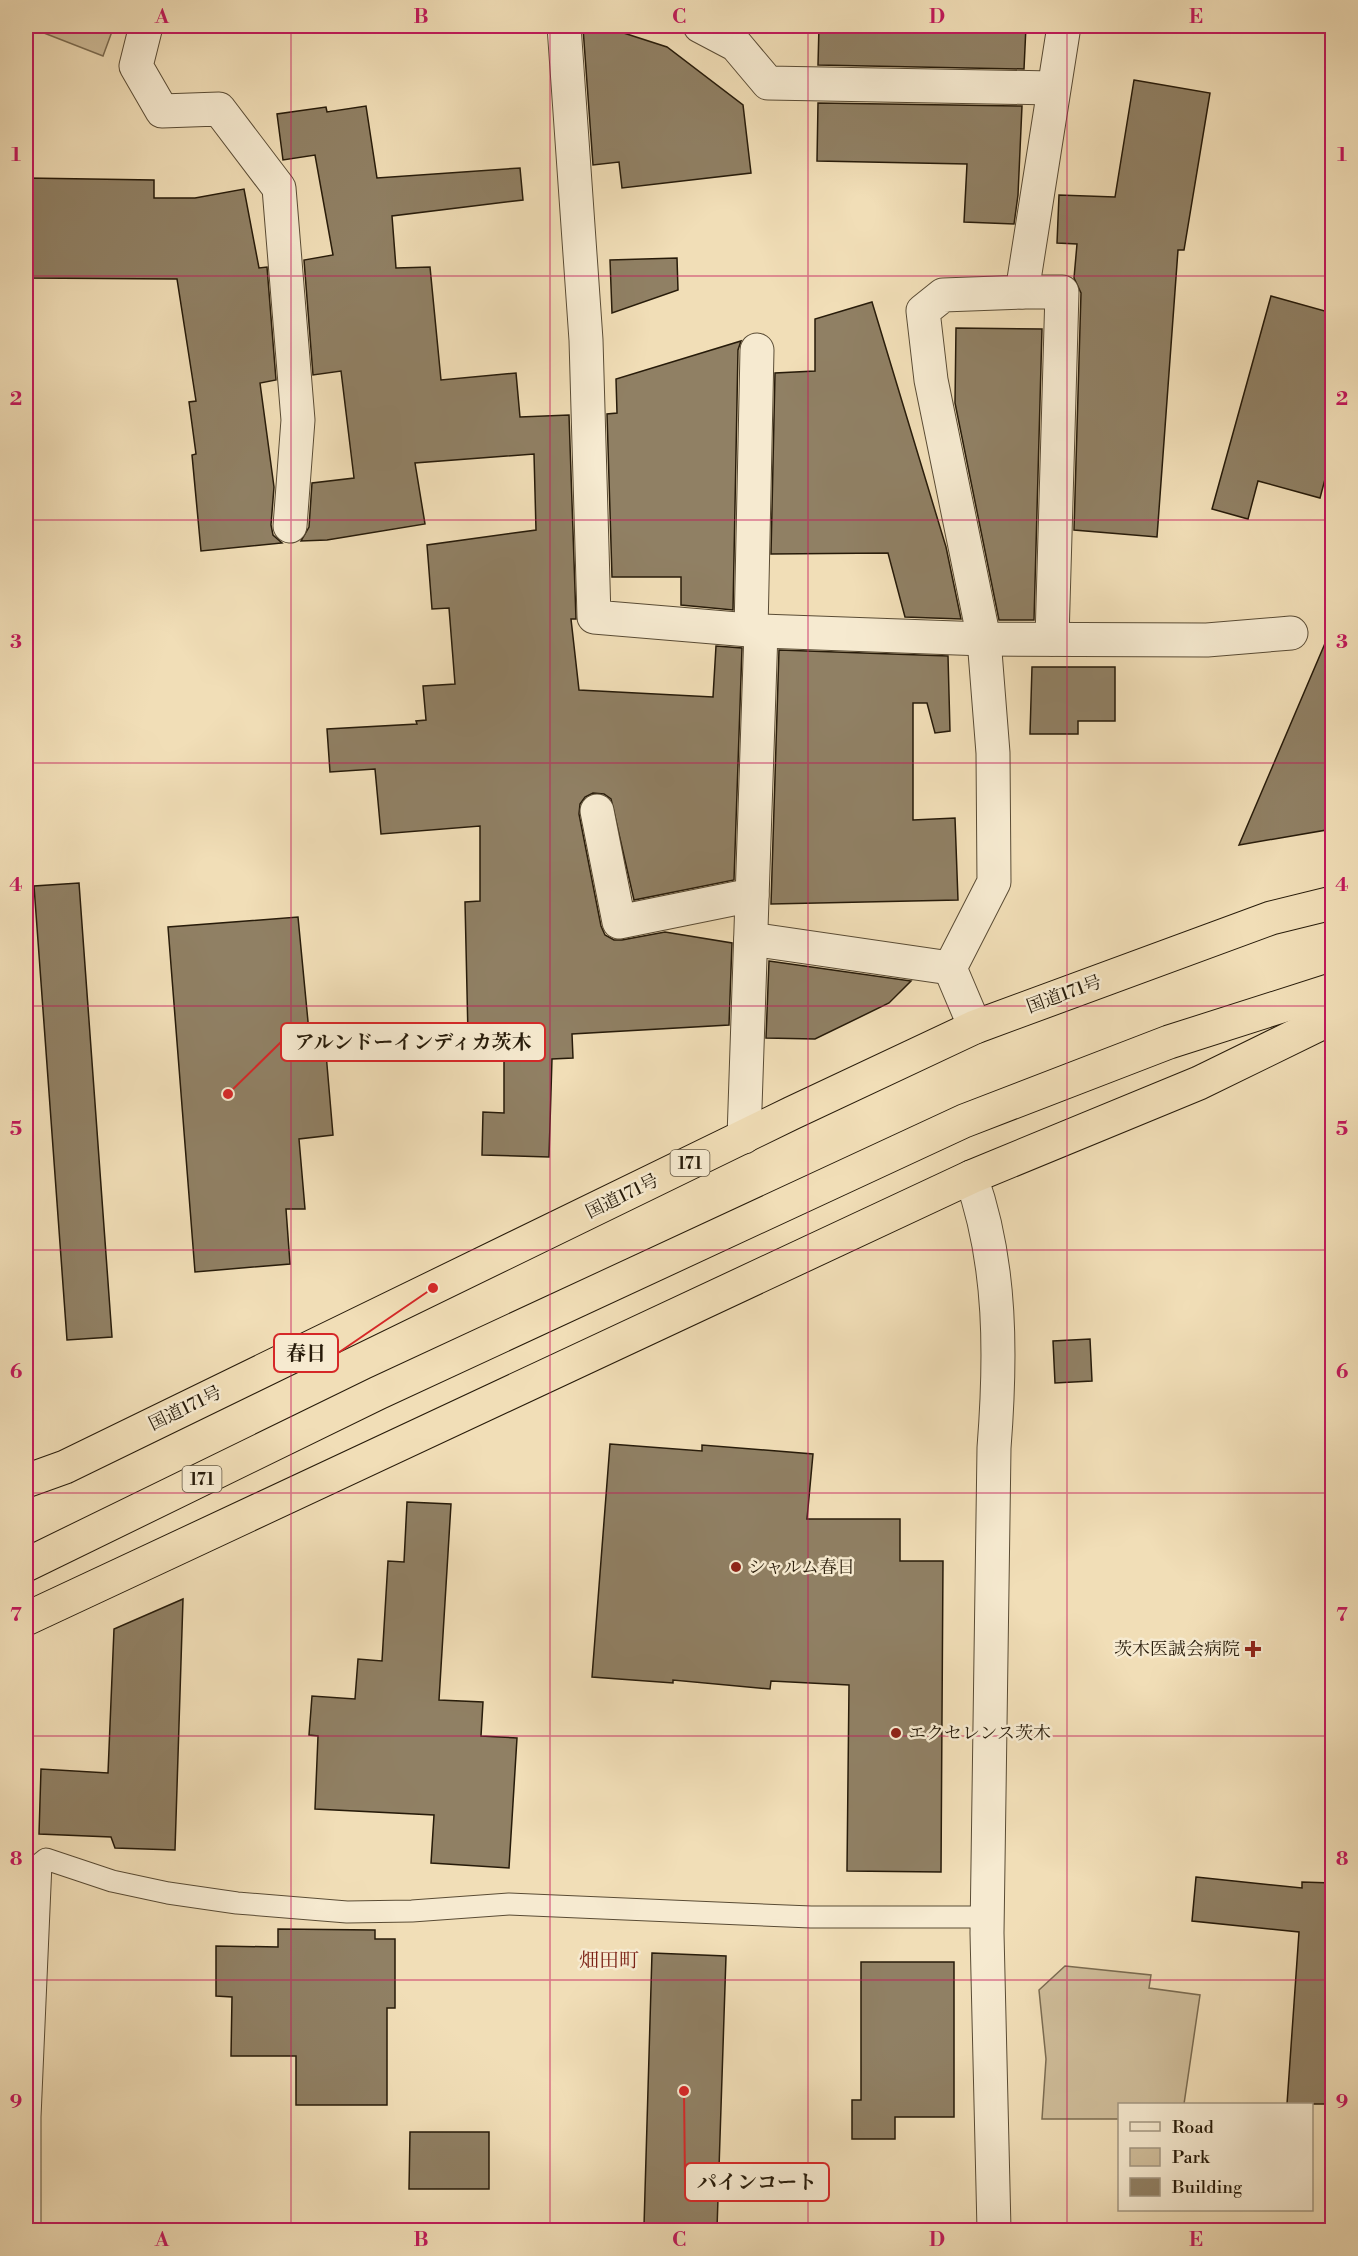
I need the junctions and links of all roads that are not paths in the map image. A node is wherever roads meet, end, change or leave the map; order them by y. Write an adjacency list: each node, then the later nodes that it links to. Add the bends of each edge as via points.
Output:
1 (146, 26): 8 (street, via 136,66 162,111 219,109 279,188 298,420)
2 (564, 26): 9 (street, via 586,340 594,617)
3 (700, 26): 5 (street, via 736,45 768,83)
4 (1064, 26): 5 (street)
5 (1052, 88): 6 (street)
6 (1022, 292): 11 (street, via 943,294 923,311 931,380); 12 (street, via 1062,292)
7 (757, 350): 9 (street)
8 (290, 526)
9 (756, 631): 11 (street); 14 (street)
10 (1291, 633): 12 (street, via 1207,640)
11 (984, 639): 12 (street); 17 (street, via 993,753 994,882)
12 (1052, 639)
13 (597, 811): 14 (street, via 619,922)
14 (752, 895): 16 (street)
15 (1332, 903): 20 (highway, 国道171号 / 171, via 1271,918)
16 (751, 939): 17 (street); 21 (street)
17 (950, 968): 20 (street)
18 (1332, 990): 26 (highway, 171, via 1169,1042 964,1121 378,1393)
19 (1332, 1018): 22 (highway, via 1199,1083)
20 (975, 1027): 21 (highway, 国道171号 / 171)
21 (744, 1137): 23 (highway, 国道171号 / 171)
22 (971, 1178): 27 (highway); 28 (street, via 989,1235 998,1392)
23 (65, 1467): 24 (highway, 国道171号 / 171); 25 (highway)
24 (26, 1481)
25 (26, 1490)
26 (26, 1565)
27 (26, 1619)
28 (987, 1917): 29 (lane, via 811,1917 509,1904 347,1912 168,1893 112,1881 45,1858 41,1863 30,2105); 30 (street)
29 (30, 2230)
30 (994, 2230)

